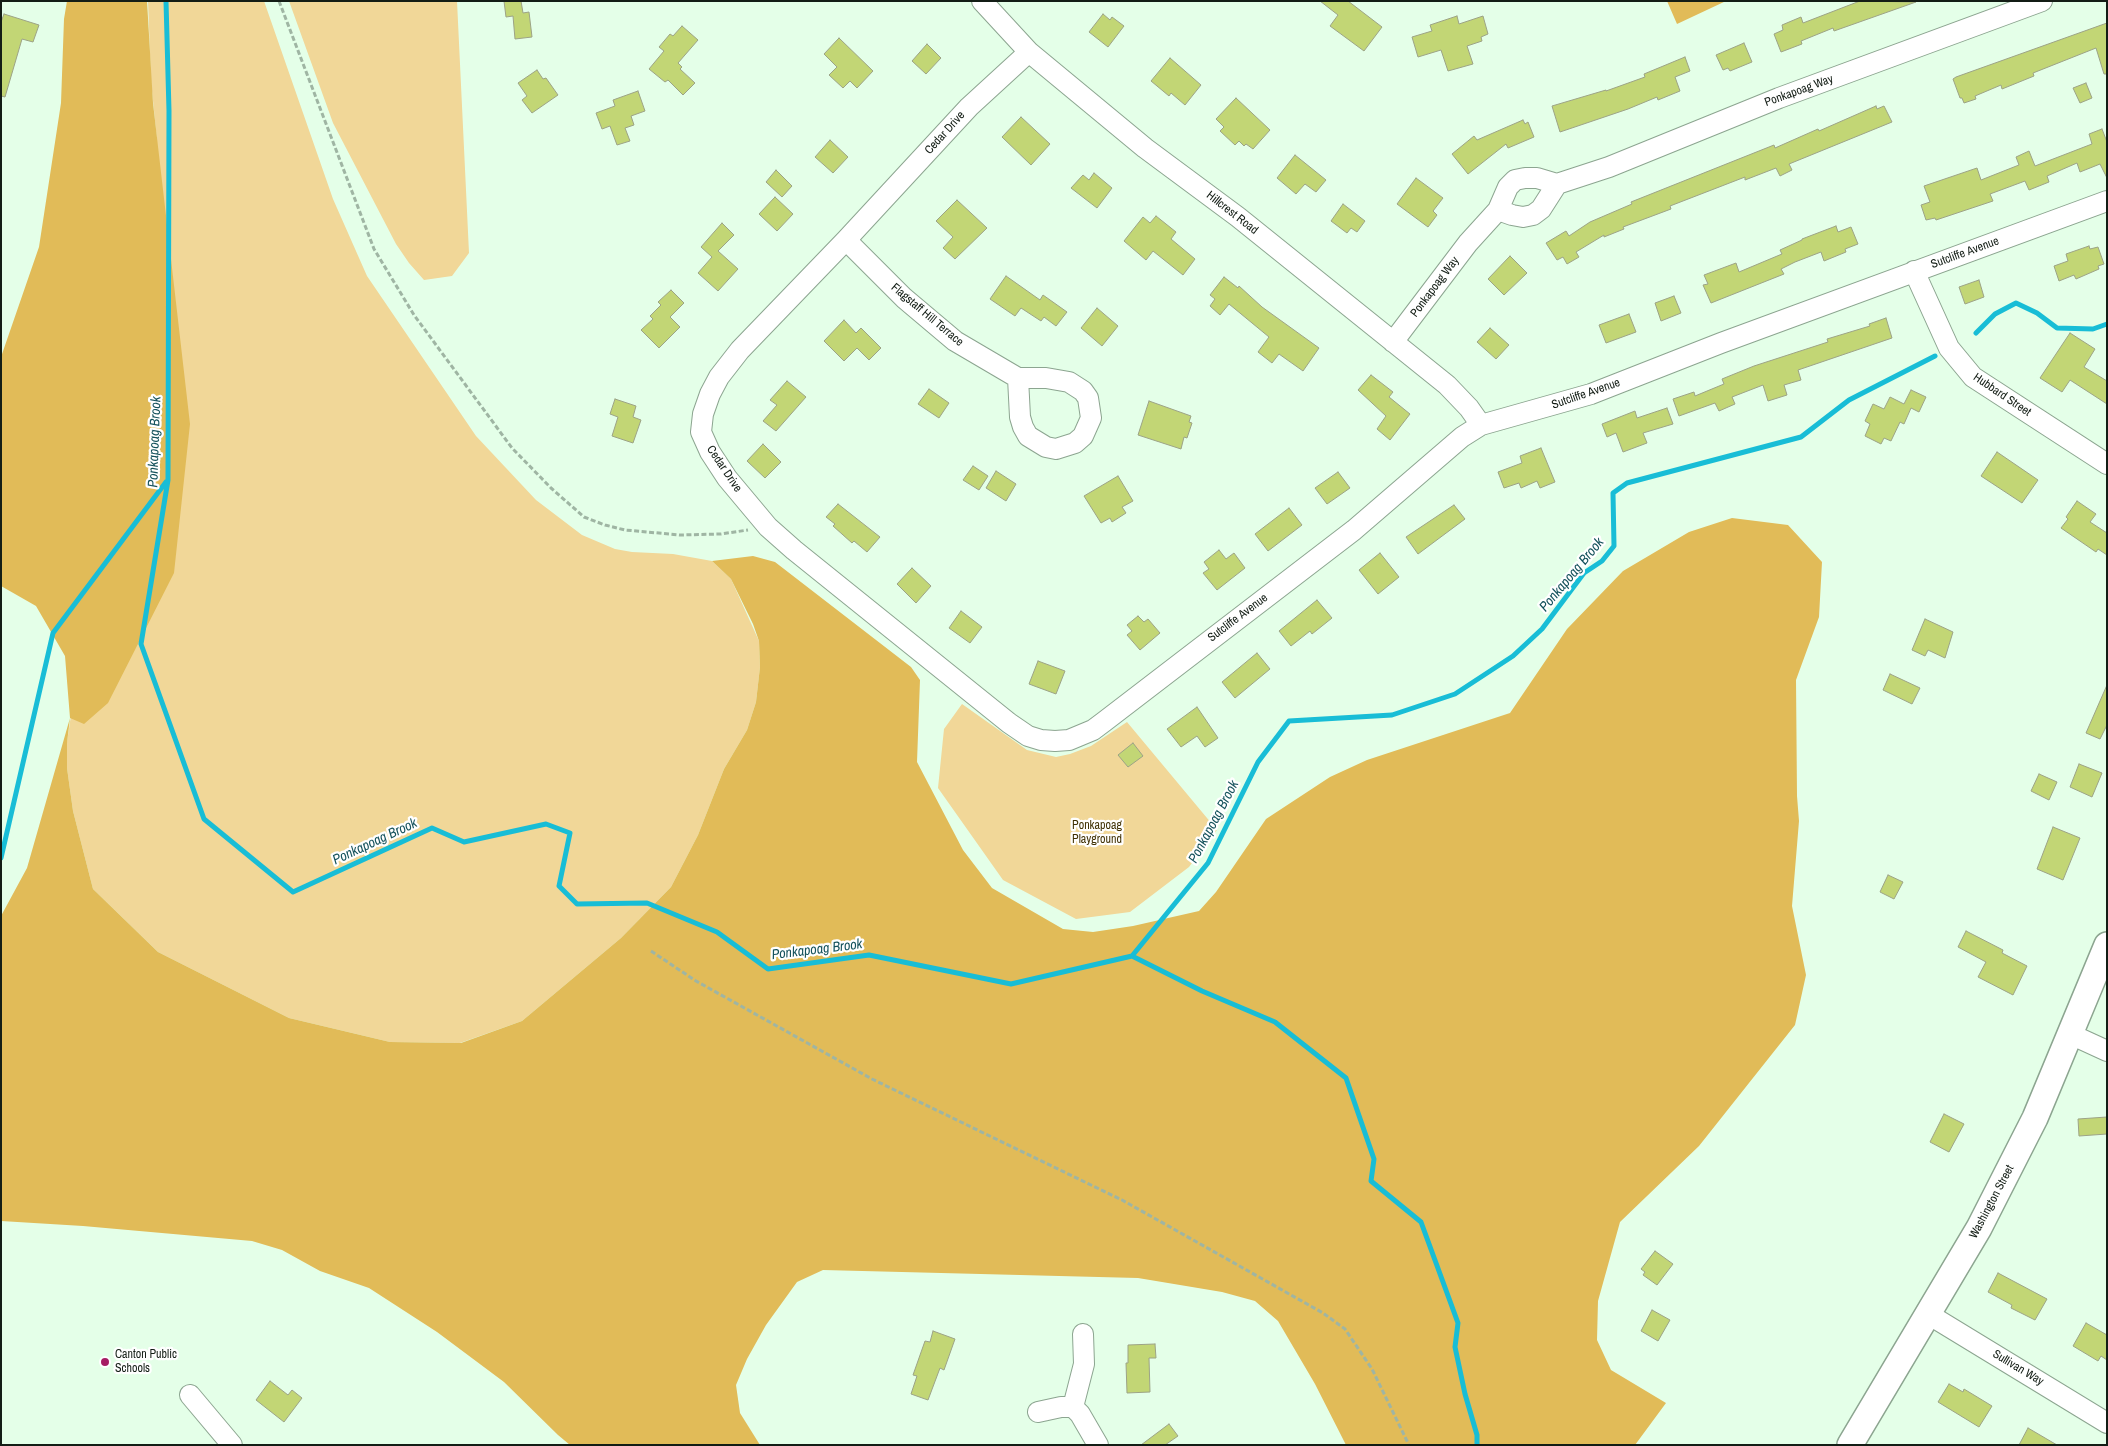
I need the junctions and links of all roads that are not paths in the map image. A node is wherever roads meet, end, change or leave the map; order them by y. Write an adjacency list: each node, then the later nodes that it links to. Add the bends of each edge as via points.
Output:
1 (982, 1): 3 (street, Hillcrest Road)
2 (2042, 1): 4 (street, Ponkapoag Way)
3 (1029, 52): 7 (street, Cedar Drive, via 968,107); 9 (street, Hillcrest Road, via 1145,148 1238,217)
4 (1557, 184): 6 (street, via 1533,216 1512,216); 6 (street, Ponkapoag Way, via 1537,178 1515,180 1508,187)
5 (2107, 201): 8 (street, Sutcliffe Avenue)
6 (1498, 210): 9 (street, Ponkapoag Way, via 1468,243)
7 (846, 240): 10 (street, Flagstaff Hill Terrace, via 904,298 955,341); 13 (street, Cedar Drive, via 785,301 724,370 710,394 704,414 701,432 710,452 768,527 1028,736 1055,741 1081,736)
8 (1914, 271): 11 (street, Sutcliffe Avenue, via 1592,394); 12 (street, Hubbard Street, via 1949,348 1973,377)
9 (1393, 342): 11 (street, Hillcrest Road, via 1447,385)
10 (1018, 378)
11 (1481, 425): 13 (street, Sutcliffe Avenue, via 1462,437 1354,530)
12 (2107, 464)
13 (1131, 702)
14 (2107, 945): 15 (main road, Washington Street)
15 (2070, 1034): 16 (street); 17 (main road, Washington Street, via 2035,1118 1979,1228)
16 (2107, 1051)
17 (1928, 1314): 22 (street, Sullivan Way); 25 (main road, Washington Street)
18 (1083, 1334): 20 (street, via 1084,1364)
19 (190, 1395): 23 (street)
20 (1073, 1408): 21 (street); 24 (street)
21 (1038, 1412)
22 (2107, 1423)
23 (232, 1445)
24 (1098, 1445)
25 (1850, 1445)

